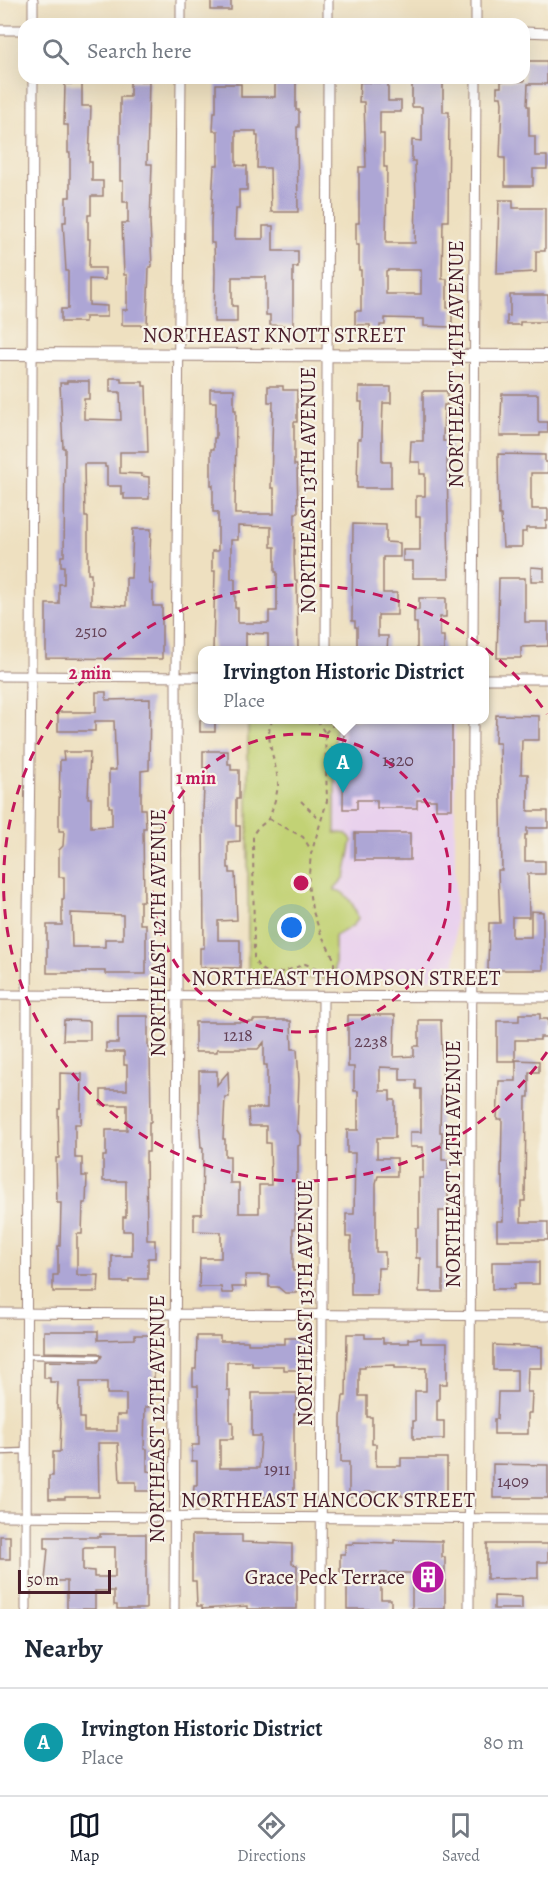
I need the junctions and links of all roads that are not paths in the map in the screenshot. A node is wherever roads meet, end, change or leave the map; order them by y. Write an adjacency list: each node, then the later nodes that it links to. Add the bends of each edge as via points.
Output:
1 (33, 0): 5 (street)
2 (181, 0): 6 (street)
3 (328, 0): 7 (street)
4 (476, 0): 8 (street)
5 (33, 18)
6 (181, 18)
7 (328, 18)
8 (476, 18)
9 (0, 30): 10 (street)
10 (18, 30)
11 (530, 32): 12 (street)
12 (548, 33)
13 (33, 84): 18 (street)
14 (181, 84): 19 (street, NORTHEAST 12TH AVENUE)
15 (328, 84): 20 (street, NORTHEAST 13TH AVENUE)
16 (476, 84): 21 (street, NORTHEAST 14TH AVENUE)
17 (0, 354): 18 (street, NORTHEAST KNOTT STREET)
18 (32, 354): 19 (street, NORTHEAST KNOTT STREET); 26 (street)
19 (180, 354): 20 (street, NORTHEAST KNOTT STREET); 27 (street, NORTHEAST 12TH AVENUE)
20 (327, 354): 21 (street, NORTHEAST KNOTT STREET); 23 (street, NORTHEAST 13TH AVENUE)
21 (474, 355): 22 (street, NORTHEAST KNOTT STREET); 24 (street, NORTHEAST 14TH AVENUE)
22 (548, 356)
23 (326, 646)
24 (473, 646)
25 (0, 676): 26 (street)
26 (31, 677): 27 (street); 33 (street)
27 (176, 677): 28 (street); 34 (street, NORTHEAST 12TH AVENUE)
28 (198, 677)
29 (489, 679): 30 (street)
30 (548, 679)
31 (473, 724): 36 (street, NORTHEAST 14TH AVENUE)
32 (0, 995): 33 (street, NORTHEAST THOMPSON STREET)
33 (27, 995): 34 (street, NORTHEAST THOMPSON STREET); 39 (street)
34 (177, 996): 35 (street, NORTHEAST THOMPSON STREET); 40 (street, NORTHEAST 12TH AVENUE)
35 (323, 997): 36 (street, NORTHEAST THOMPSON STREET); 41 (street, NORTHEAST 13TH AVENUE)
36 (471, 997): 37 (street, NORTHEAST THOMPSON STREET); 42 (street, NORTHEAST 14TH AVENUE)
37 (548, 997)
38 (0, 1313): 39 (street)
39 (27, 1313): 40 (street); 44 (street)
40 (175, 1314): 41 (street); 50 (street, NORTHEAST 12TH AVENUE)
41 (323, 1315): 42 (street); 51 (street, NORTHEAST 13TH AVENUE)
42 (471, 1316): 43 (street); 52 (street, NORTHEAST 14TH AVENUE)
43 (548, 1316)
44 (27, 1356): 45 (lane); 46 (street)
45 (98, 1356)
46 (27, 1451): 47 (lane); 49 (street)
47 (0, 1452)
48 (0, 1516): 49 (street, NORTHEAST HANCOCK STREET)
49 (27, 1516): 50 (street, NORTHEAST HANCOCK STREET); 54 (street)
50 (175, 1518): 51 (street, NORTHEAST HANCOCK STREET); 55 (street, NORTHEAST 12TH AVENUE)
51 (322, 1518): 52 (street, NORTHEAST HANCOCK STREET); 56 (street, NORTHEAST 13TH AVENUE)
52 (470, 1519): 53 (street, NORTHEAST HANCOCK STREET); 57 (street, NORTHEAST 14TH AVENUE)
53 (548, 1519)
54 (26, 1609)
55 (174, 1609)
56 (321, 1609)
57 (469, 1609)

